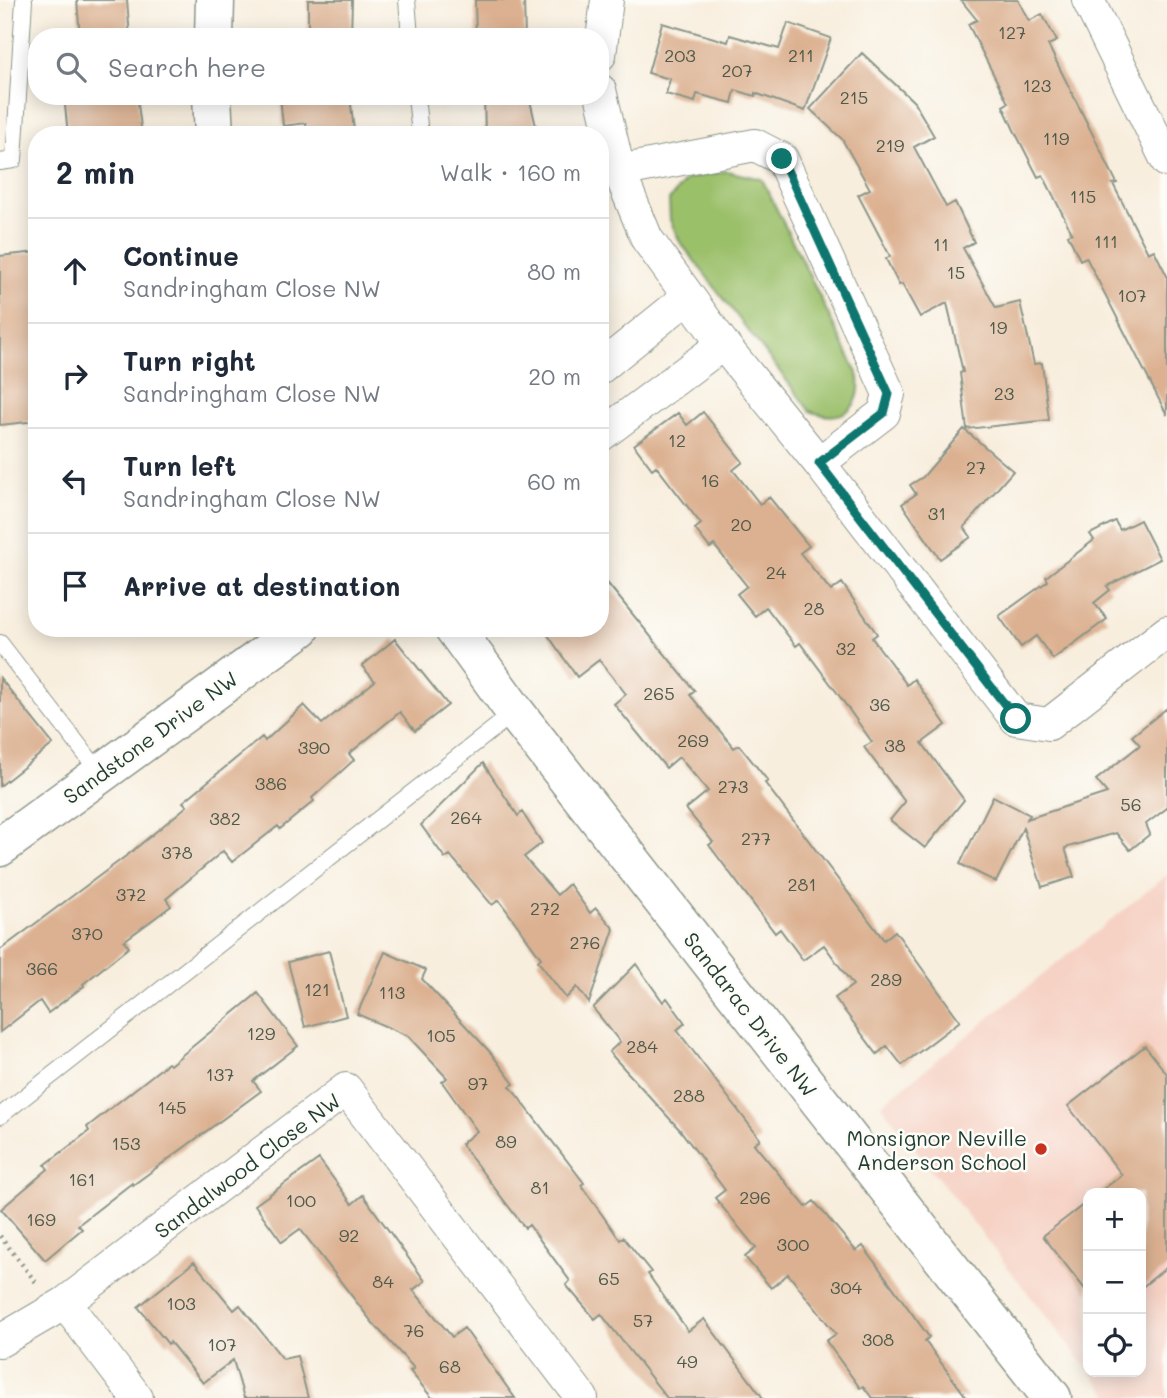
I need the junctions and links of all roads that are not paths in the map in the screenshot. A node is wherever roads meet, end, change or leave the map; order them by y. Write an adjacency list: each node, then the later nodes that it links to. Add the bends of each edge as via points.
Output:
1 (24, 0): 17 (lane, via 14,160)
2 (215, 0): 6 (street)
3 (407, 0): 7 (lane)
4 (607, 0): 8 (street)
5 (1088, 0): 16 (street)
6 (214, 28)
7 (409, 28)
8 (603, 28)
9 (212, 105): 12 (street)
10 (417, 105): 13 (lane)
11 (604, 105): 15 (street)
12 (214, 126)
13 (419, 126)
14 (609, 126): 18 (street)
15 (609, 126)
16 (1167, 161)
17 (0, 162)
18 (620, 171): 19 (street, via 647,239); 23 (street, via 755,145 782,159 889,394 884,413)
19 (688, 296): 20 (street); 21 (street)
20 (723, 344): 22 (street); 23 (street)
21 (609, 361)
22 (609, 429)
23 (819, 463): 24 (street, via 1016,719 1049,724)
24 (1167, 632)
25 (289, 637): 29 (street, Sandstone Drive NW)
26 (461, 637): 28 (street, Sandarac Drive NW)
27 (0, 643): 29 (lane)
28 (515, 712): 31 (lane); 36 (street, Sandarac Drive NW)
29 (100, 773): 30 (street, Sandstone Drive NW)
30 (0, 847)
31 (0, 1116)
32 (54, 1297): 33 (street, Sandalwood Close NW); 34 (street); 35 (street, Sandalwood Close NW, via 346,1089)
33 (0, 1341)
34 (136, 1398)
35 (582, 1398)
36 (1052, 1398)

